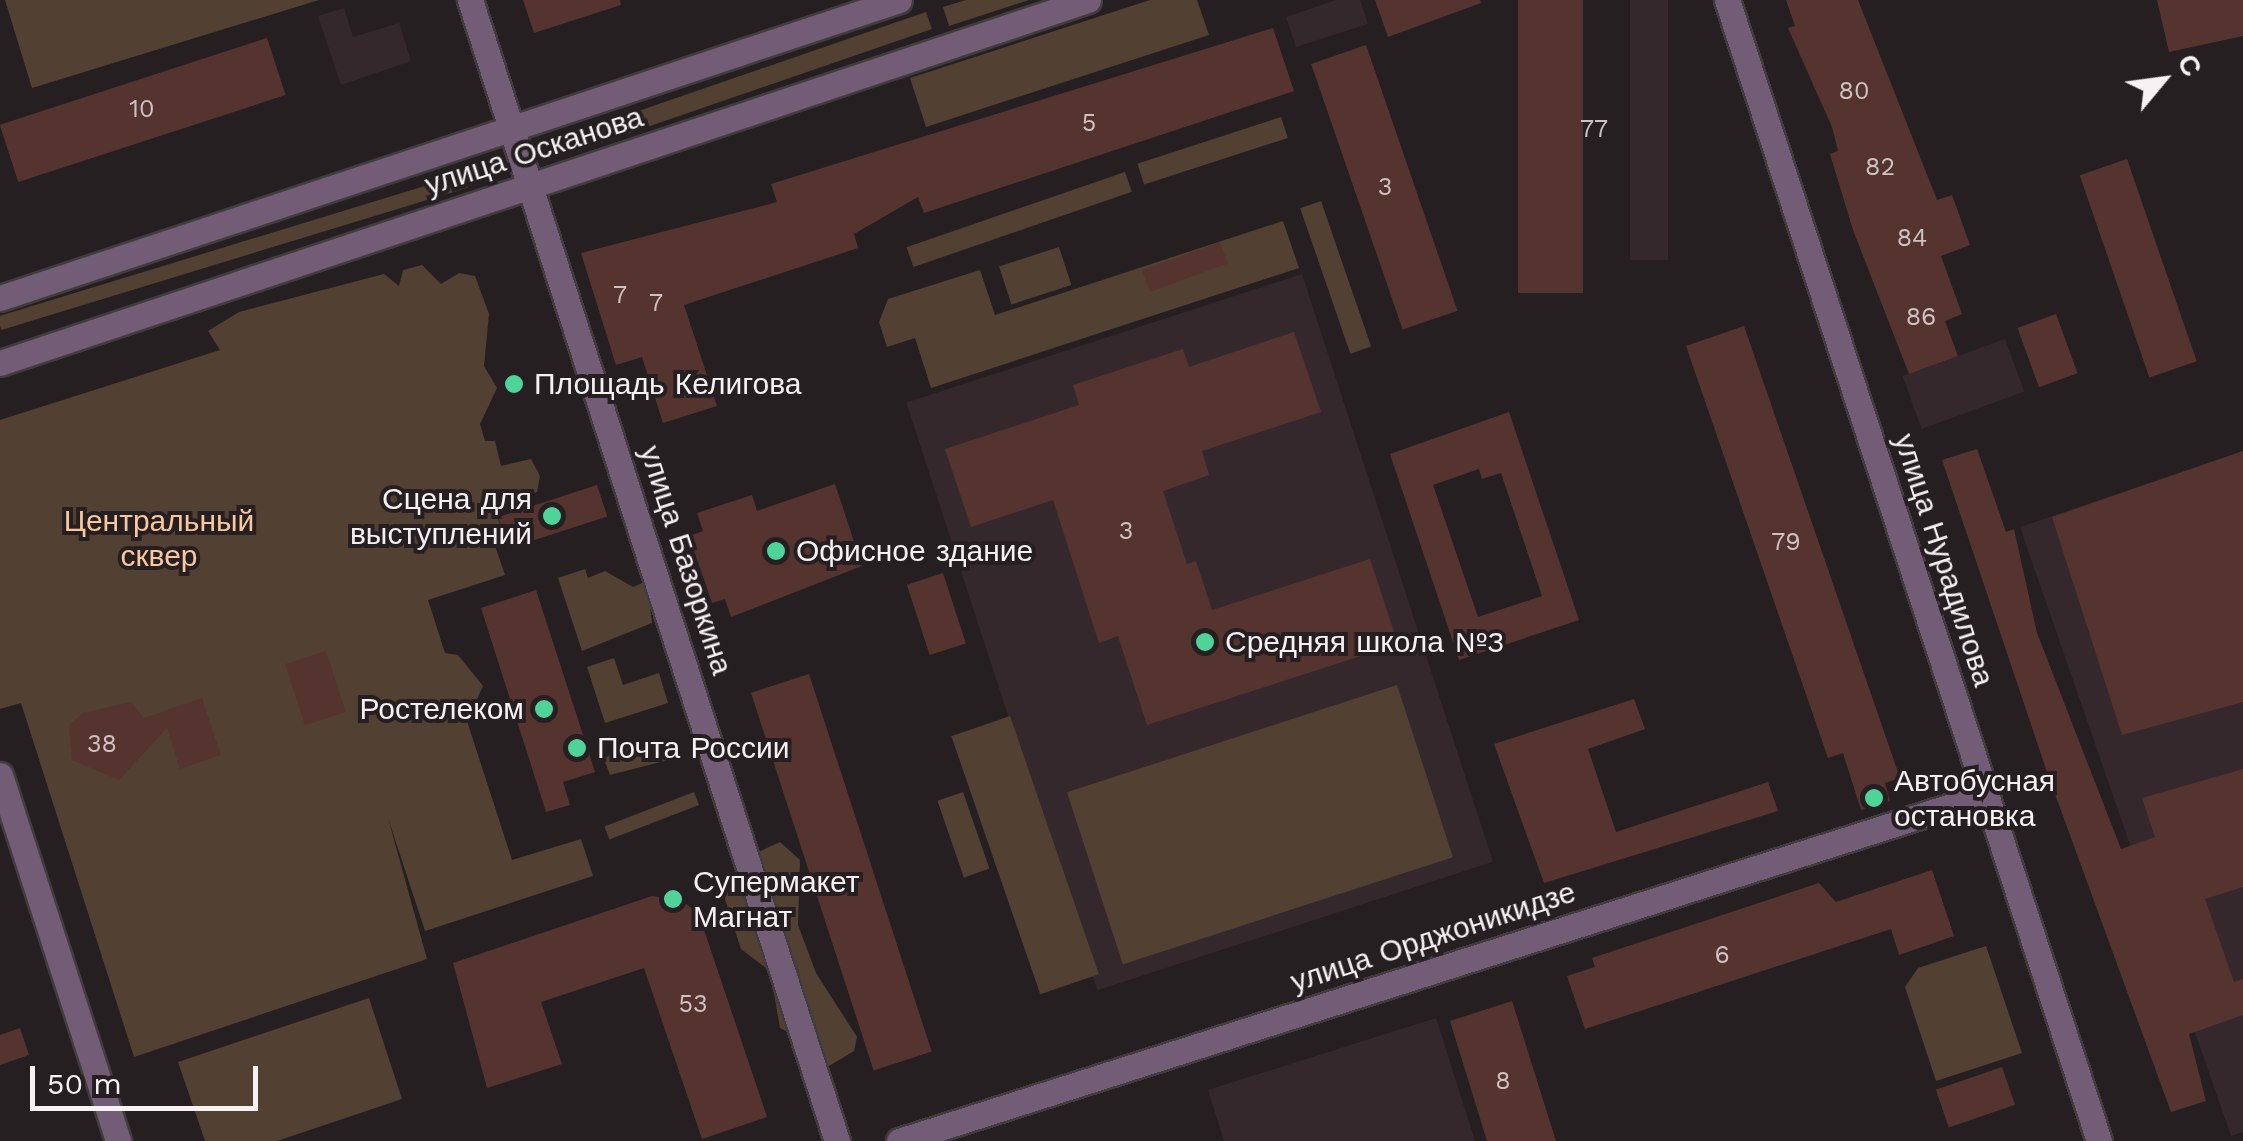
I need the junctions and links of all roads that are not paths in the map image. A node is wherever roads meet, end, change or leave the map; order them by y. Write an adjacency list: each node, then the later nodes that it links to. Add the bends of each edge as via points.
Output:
1 (470, 0): 5 (street, улица Базоркина)
2 (899, 0): 5 (street, улица Осканова)
3 (1088, 0): 6 (street, улица Осканова)
4 (1727, 0): 10 (street, улица Нурадилова)
5 (512, 129): 6 (street, улица Базоркина); 7 (street, улица Осканова)
6 (531, 186): 8 (street, улица Осканова); 12 (street, улица Базоркина)
7 (0, 298)
8 (0, 363)
9 (0, 775): 11 (street)
10 (1986, 795): 13 (street, улица Орджоникидзе); 14 (street, улица Нурадилова)
11 (118, 1141)
12 (838, 1141)
13 (899, 1141)
14 (2099, 1141)

